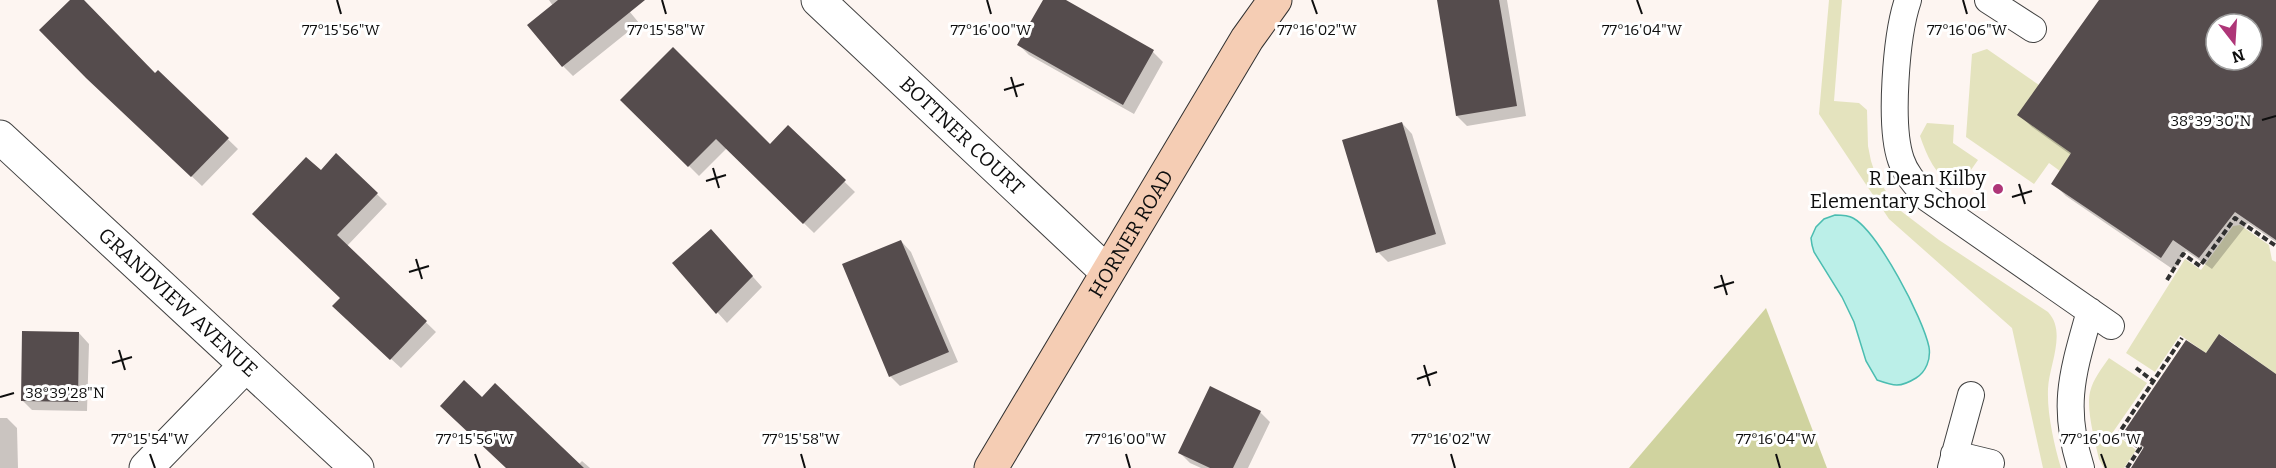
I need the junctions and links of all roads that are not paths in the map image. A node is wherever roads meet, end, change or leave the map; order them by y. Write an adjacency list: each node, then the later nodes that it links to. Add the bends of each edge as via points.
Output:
1 (818, 0): 7 (street, BOTTNER COURT)
2 (1275, 0): 7 (main road, HORNER ROAD, via 1247,39)
3 (1908, 0): 8 (lane, via 1899,40 1895,117 1905,171 1927,198)
4 (1988, 0): 5 (lane)
5 (2033, 29)
6 (0, 137): 10 (street, GRANDVIEW AVENUE)
7 (1107, 272): 16 (main road, HORNER ROAD)
8 (2090, 311): 9 (lane); 17 (lane, via 2069,406)
9 (2111, 326)
10 (246, 365): 14 (street); 15 (street, GRANDVIEW AVENUE)
11 (1971, 395): 12 (lane)
12 (1952, 461): 13 (lane)
13 (1991, 463)
14 (146, 468)
15 (357, 468)
16 (991, 468)
17 (2081, 468)

